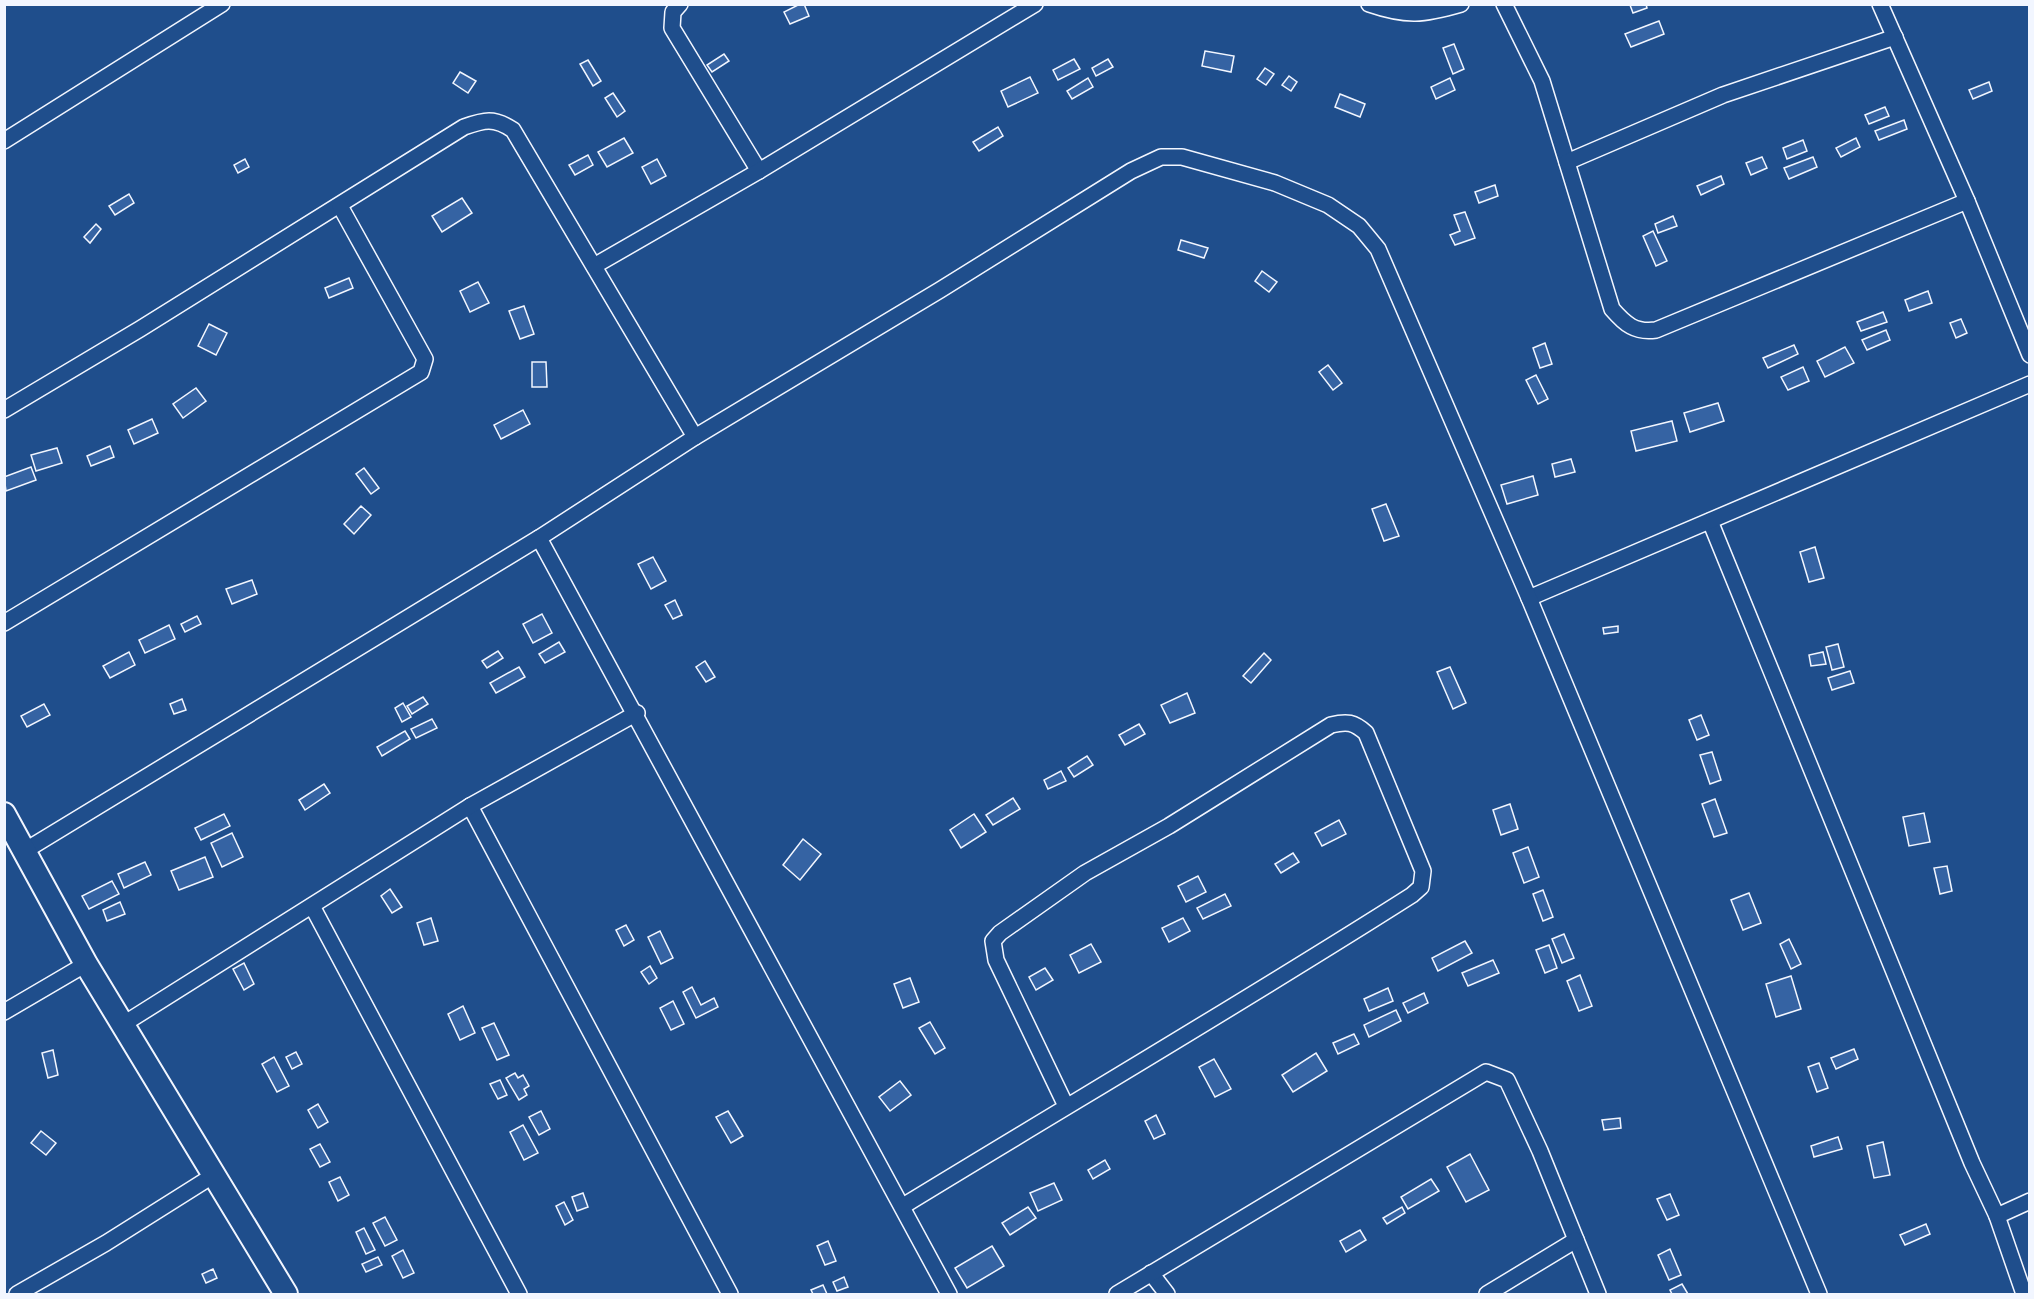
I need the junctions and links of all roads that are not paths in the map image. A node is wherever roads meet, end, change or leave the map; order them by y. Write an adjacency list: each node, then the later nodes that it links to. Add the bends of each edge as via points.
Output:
1 (222, 4): 9 (street)
2 (680, 4): 11 (street, via 673,12 672,28)
3 (1035, 4): 11 (street)
4 (1369, 4): 5 (street, via 1398,14 1431,13)
5 (1461, 4)
6 (1504, 4): 10 (street, via 1542,81)
7 (1880, 4): 8 (street)
8 (1895, 37): 10 (street, via 1724,95); 12 (street)
9 (4, 141)
10 (1568, 162): 12 (street, via 1604,291 1623,321 1642,332 1656,330)
11 (759, 171): 14 (street)
12 (1967, 201): 15 (street)
13 (340, 206): 14 (street, via 464,127 487,119 501,122 513,130); 17 (street); 22 (street, via 425,359 422,372)
14 (594, 266): 18 (street)
15 (2030, 355)
16 (2030, 384): 19 (street)
17 (4, 410)
18 (695, 437): 20 (street); 21 (street, via 1131,171 1161,157 1182,158 1275,183 1328,205 1359,226 1378,249)
19 (1710, 521): 21 (street); 35 (street)
20 (539, 538): 23 (street); 26 (street)
21 (1529, 598): 47 (street)
22 (4, 624)
23 (637, 713): 24 (street); 34 (street)
24 (470, 806): 27 (street); 41 (street)
25 (4, 814): 26 (street)
26 (26, 850): 28 (street)
27 (312, 906): 30 (street); 40 (street)
28 (86, 964): 29 (street); 30 (street)
29 (4, 1012)
30 (122, 1025): 32 (street)
31 (1066, 1106): 31 (street, via 996,960 993,941 999,933 1085,873 1169,826 1331,725 1346,721 1357,725 1366,733 1423,871 1421,887 1257,994); 34 (street)
32 (214, 1175): 38 (street); 39 (street)
33 (2030, 1202): 35 (street)
34 (903, 1206): 42 (street)
35 (1997, 1216): 48 (street)
36 (1576, 1240): 37 (street, via 1507,1080 1486,1072); 45 (street); 46 (street)
37 (1151, 1273): 43 (street); 44 (street)
38 (17, 1294)
39 (286, 1294)
40 (519, 1294)
41 (730, 1294)
42 (949, 1294)
43 (1117, 1294)
44 (1167, 1294)
45 (1487, 1294)
46 (1598, 1294)
47 (1819, 1294)
48 (2024, 1294)

